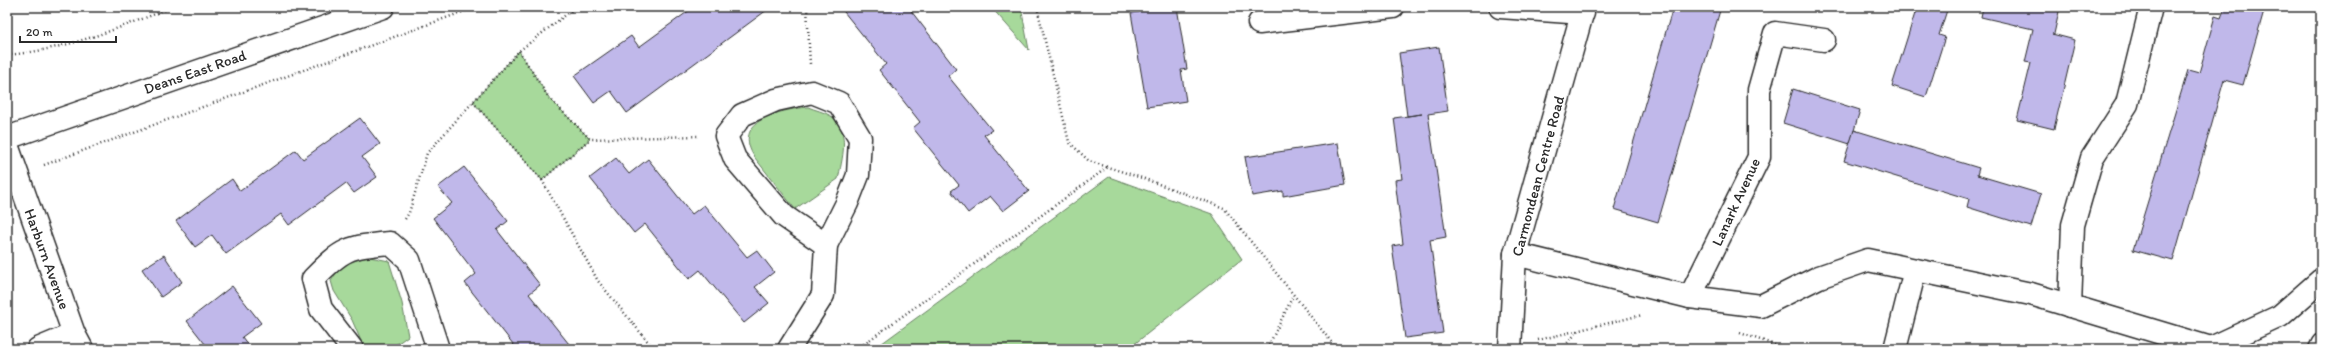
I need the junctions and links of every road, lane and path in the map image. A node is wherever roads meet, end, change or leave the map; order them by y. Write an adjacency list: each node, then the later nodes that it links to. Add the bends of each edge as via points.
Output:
1 (173, 7): 14 (path, via 91,38 34,52)
2 (383, 7): 18 (street, Deans East Road)
3 (476, 7): 23 (path, via 46,164)
4 (576, 7): 13 (path)
5 (807, 7): 15 (path)
6 (1037, 7): 21 (path, via 1069,142 1089,161)
7 (1393, 7): 11 (street)
8 (1500, 7): 10 (street)
9 (2151, 7): 31 (street, via 2127,104 2092,158 2073,225)
10 (1584, 10): 26 (street, Carmondean Centre Road)
11 (1259, 23)
12 (1824, 40): 30 (street, Lanark Avenue, via 1775,33 1760,90 1759,157)
13 (519, 51): 16 (path); 19 (path, via 549,98)
14 (7, 55)
15 (812, 92): 17 (street, via 776,100 742,115); 25 (street, via 839,103 860,138 858,175)
16 (473, 102): 22 (path); 24 (path, via 427,153 409,213)
17 (726, 136): 19 (path); 25 (street, via 735,159 784,216)
18 (7, 138)
19 (590, 139): 22 (path)
20 (7, 145): 23 (street, Harburn Avenue)
21 (1108, 167): 29 (path, via 1224,208); 44 (path)
22 (542, 180): 42 (path, via 598,281)
23 (19, 182): 35 (street, Harburn Avenue)
24 (390, 243): 40 (street, via 356,246 334,257 313,279 321,309); 41 (street, via 409,260)
25 (826, 245): 43 (street, via 823,295)
26 (1515, 254): 30 (street); 37 (street, Carmondean Centre Road)
27 (1915, 270): 30 (street, via 1868,260 1819,277 1761,306); 31 (street, via 2030,294); 49 (street)
28 (2321, 280): 38 (street, via 2280,316)
29 (1293, 296): 45 (path); 46 (path)
30 (1690, 297)
31 (2070, 306): 38 (street)
32 (1645, 315): 33 (path)
33 (1579, 330): 37 (path); 47 (path)
34 (1735, 332): 48 (path)
35 (78, 342): 39 (street)
36 (2321, 343): 50 (lane)
37 (1510, 348)
38 (2212, 348)
39 (38, 349)
40 (352, 349)
41 (438, 349)
42 (654, 349)
43 (789, 349)
44 (857, 349)
45 (1267, 349)
46 (1338, 349)
47 (1562, 349)
48 (1787, 349)
49 (1895, 349)
50 (2318, 349)

